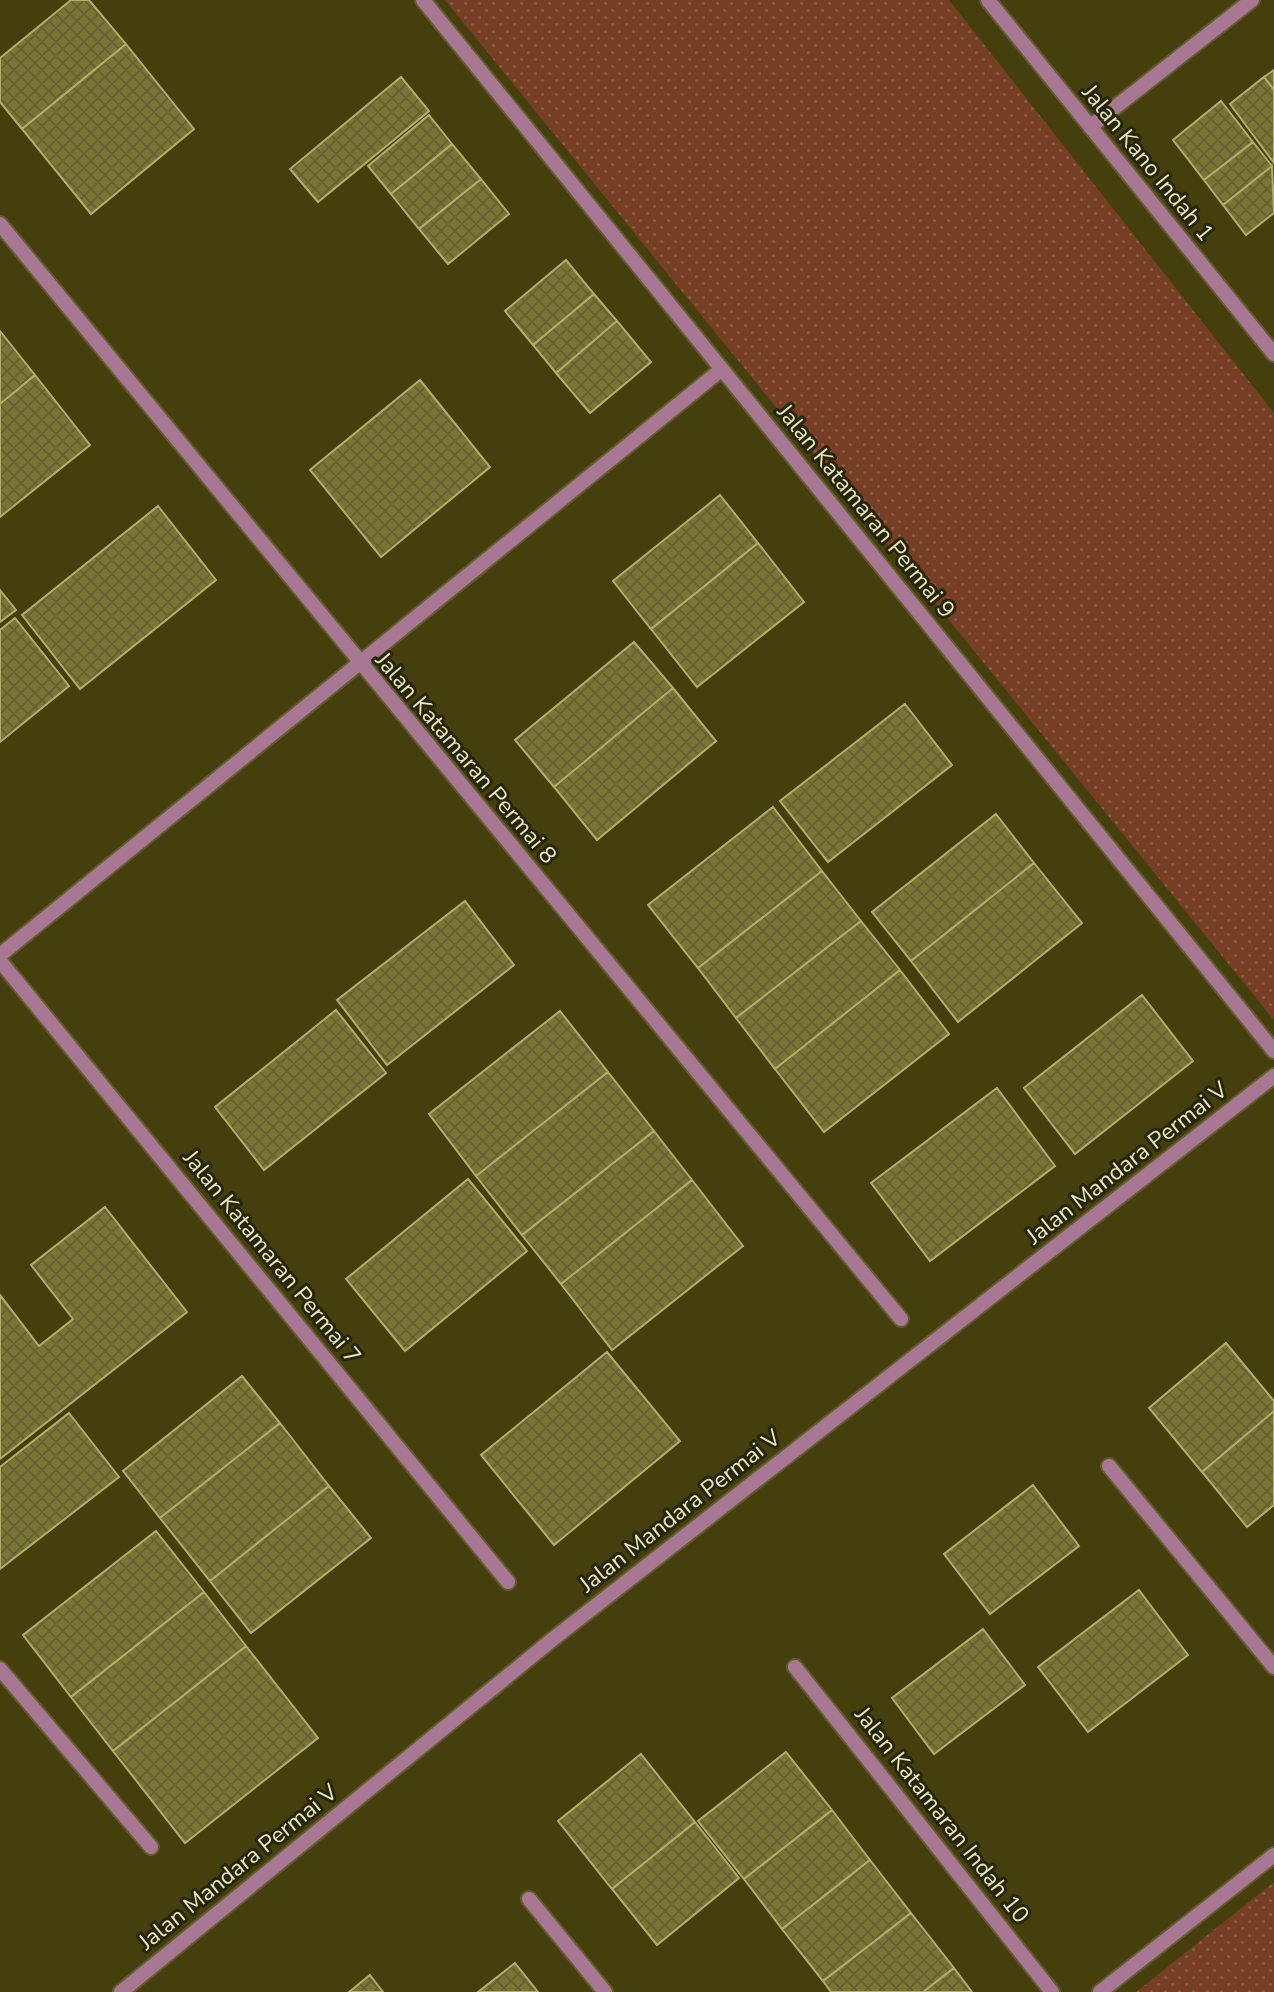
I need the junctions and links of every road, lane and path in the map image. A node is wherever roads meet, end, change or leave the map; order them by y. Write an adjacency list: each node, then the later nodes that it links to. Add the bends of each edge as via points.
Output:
1 (423, 0): 7 (street, Jalan Katamaran Permai 9)
2 (988, 0): 4 (street, Jalan Kano Indah 1)
3 (1252, 0): 4 (street)
4 (1090, 127): 6 (street, Jalan Kano Indah 1)
5 (0, 224): 8 (street, Jalan Katamaran Permai 8)
6 (1274, 354)
7 (722, 369): 8 (street); 11 (street, Jalan Katamaran Permai 9)
8 (360, 665): 9 (street); 13 (street, Jalan Katamaran Permai 8)
9 (0, 955)
10 (0, 961): 15 (street, Jalan Katamaran Permai 7)
11 (1274, 1051)
12 (1274, 1076): 22 (street, Jalan Mandara Permai V, via 553,1639)
13 (901, 1319)
14 (1109, 1466): 17 (street)
15 (508, 1582)
16 (795, 1667): 24 (street, Jalan Katamaran Indah 10)
17 (1274, 1667)
18 (0, 1669): 19 (street)
19 (151, 1847)
20 (1274, 1855): 25 (street)
21 (529, 1899): 23 (street)
22 (121, 1992)
23 (606, 1992)
24 (1052, 1992)
25 (1100, 1992)

